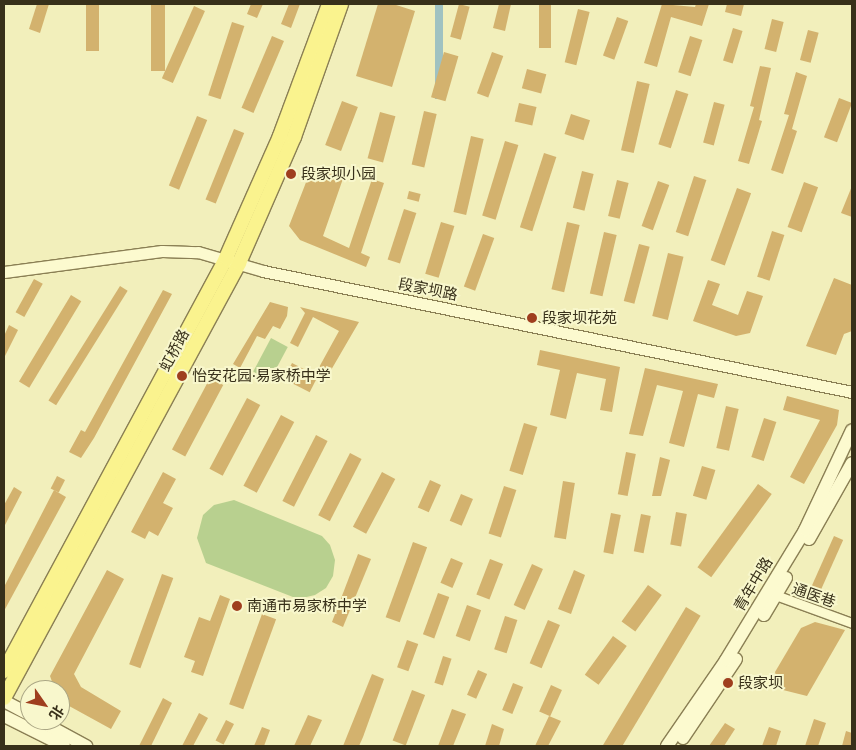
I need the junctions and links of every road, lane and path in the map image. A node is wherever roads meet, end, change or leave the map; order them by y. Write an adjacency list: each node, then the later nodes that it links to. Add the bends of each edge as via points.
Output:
1 (329, 4): 3 (main road, 虹桥路)
2 (341, 4): 3 (main road, 虹桥路, via 294,137)
3 (233, 260): 4 (street, 段家坝路, via 198,252 162,251); 5 (street, 段家坝路, via 264,271); 10 (main road, 虹桥路); 11 (main road, 虹桥路)
4 (4, 272)
5 (850, 391)
6 (852, 430): 8 (main road, 青年中路)
7 (852, 463): 8 (main road, 青年中路)
8 (772, 594): 9 (street, 通医巷); 17 (main road, 青年中路); 18 (main road, 青年中路)
9 (852, 623)
10 (4, 670)
11 (4, 699): 12 (main road)
12 (20, 709)
13 (4, 716): 15 (main road)
14 (56, 730): 16 (main road)
15 (64, 746)
16 (86, 746)
17 (667, 746)
18 (678, 746)

